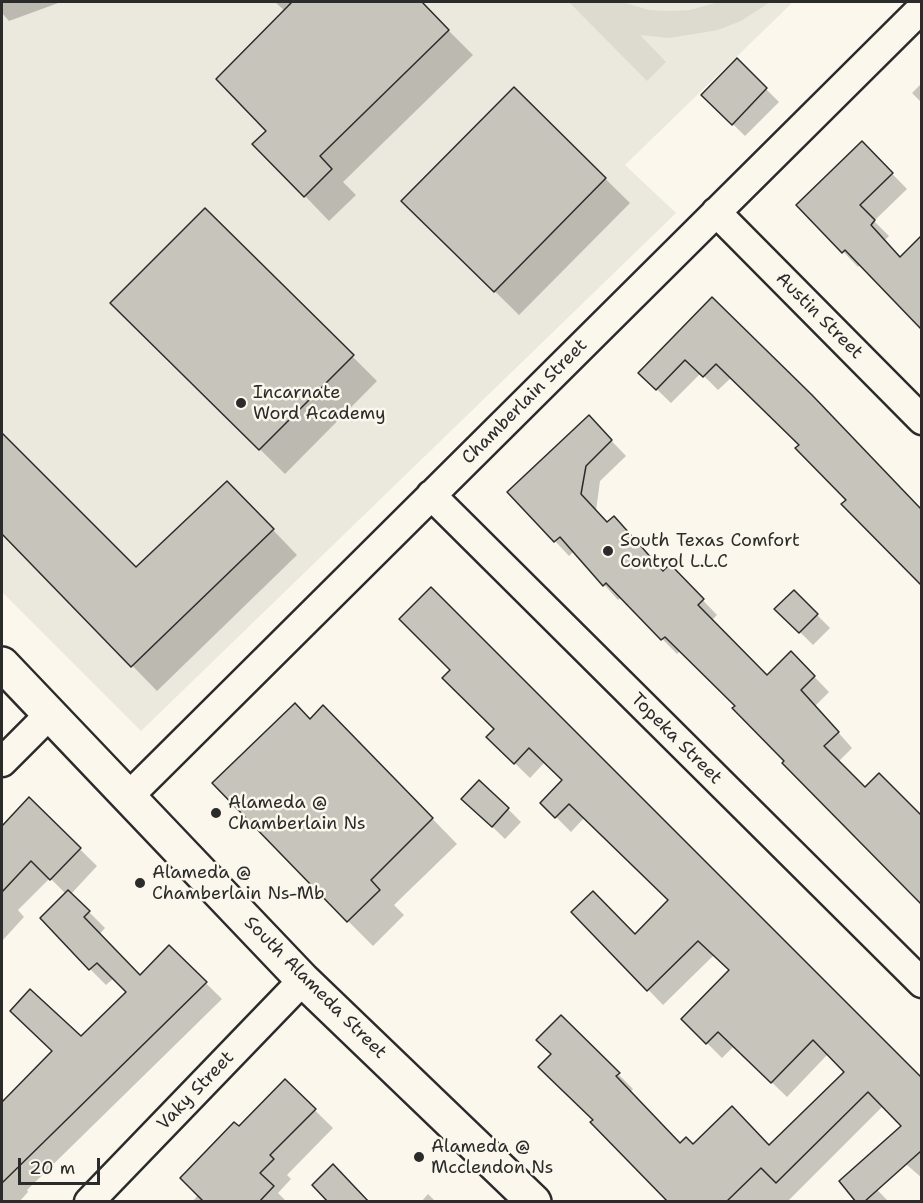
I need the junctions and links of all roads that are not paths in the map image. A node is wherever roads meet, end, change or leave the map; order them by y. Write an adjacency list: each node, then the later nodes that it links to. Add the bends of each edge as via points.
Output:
1 (921, 8): 2 (street, Chamberlain Street)
2 (716, 212): 3 (street, Austin Street); 4 (street, Chamberlain Street)
3 (921, 420)
4 (431, 495): 8 (street, Chamberlain Street); 10 (street, Topeka Street)
5 (2, 664): 6 (main road, South Alameda Street)
6 (50, 714): 7 (street); 8 (main road, South Alameda Street)
7 (2, 762)
8 (129, 796): 9 (main road, South Alameda Street)
9 (303, 980): 11 (street, Vaky Street); 12 (main road, South Alameda Street)
10 (921, 983)
11 (88, 1202)
12 (534, 1202)

